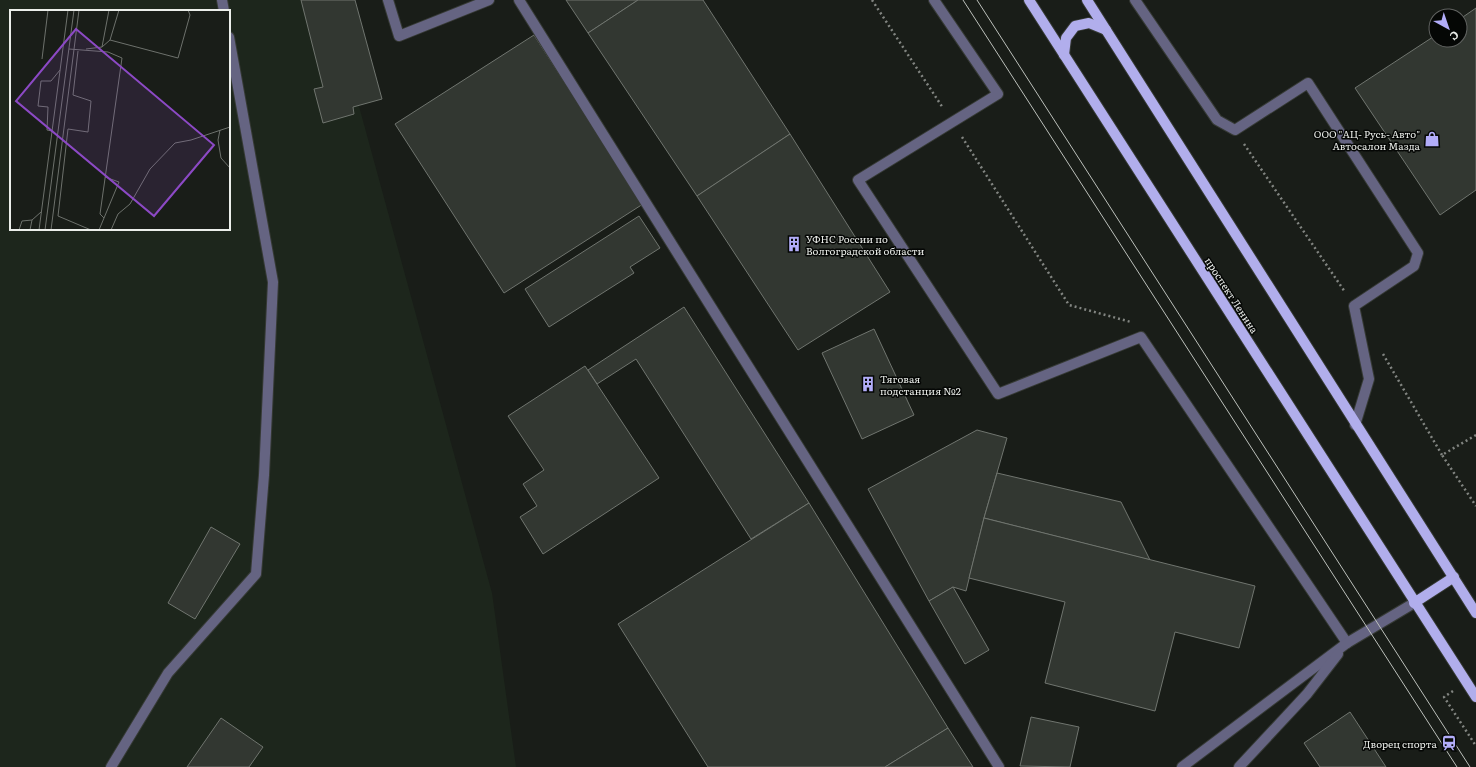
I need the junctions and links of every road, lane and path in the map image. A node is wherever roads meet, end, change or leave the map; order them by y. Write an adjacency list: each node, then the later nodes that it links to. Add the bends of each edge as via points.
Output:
1 (222, 0): 10 (street)
2 (388, 0): 3 (street, via 399,36)
3 (489, 0)
4 (519, 0): 29 (street)
5 (872, 0): 14 (path)
6 (934, 0): 14 (street, via 998,94)
7 (1029, 0): 13 (main road, проспект Ленина)
8 (1088, 0): 11 (main road)
9 (1135, 0): 15 (street, via 1217,120)
10 (224, 10)
11 (1106, 30): 13 (main road, via 1089,23 1075,26 1066,38); 19 (main road)
12 (230, 43): 28 (street, via 273,282 264,475 256,574 168,673)
13 (1064, 55): 24 (main road, проспект Ленина)
14 (953, 122): 17 (path, via 1069,305 1132,322); 17 (street, via 858,180 998,394)
15 (1235, 130): 16 (path); 16 (street, via 1308,83 1418,253 1414,266)
16 (1354, 306): 19 (street, via 1369,379)
17 (1141, 337): 26 (street)
18 (1382, 354): 21 (path)
19 (1355, 425): 23 (main road)
20 (1476, 435): 21 (path)
21 (1442, 456): 22 (path)
22 (1476, 506)
23 (1454, 577): 24 (main road); 25 (main road)
24 (1414, 603): 26 (street); 27 (main road, проспект Ленина)
25 (1476, 614)
26 (1347, 643): 30 (street); 31 (street, via 1307,694)
27 (1476, 697)
28 (111, 767)
29 (999, 767)
30 (1182, 767)
31 (1239, 767)

